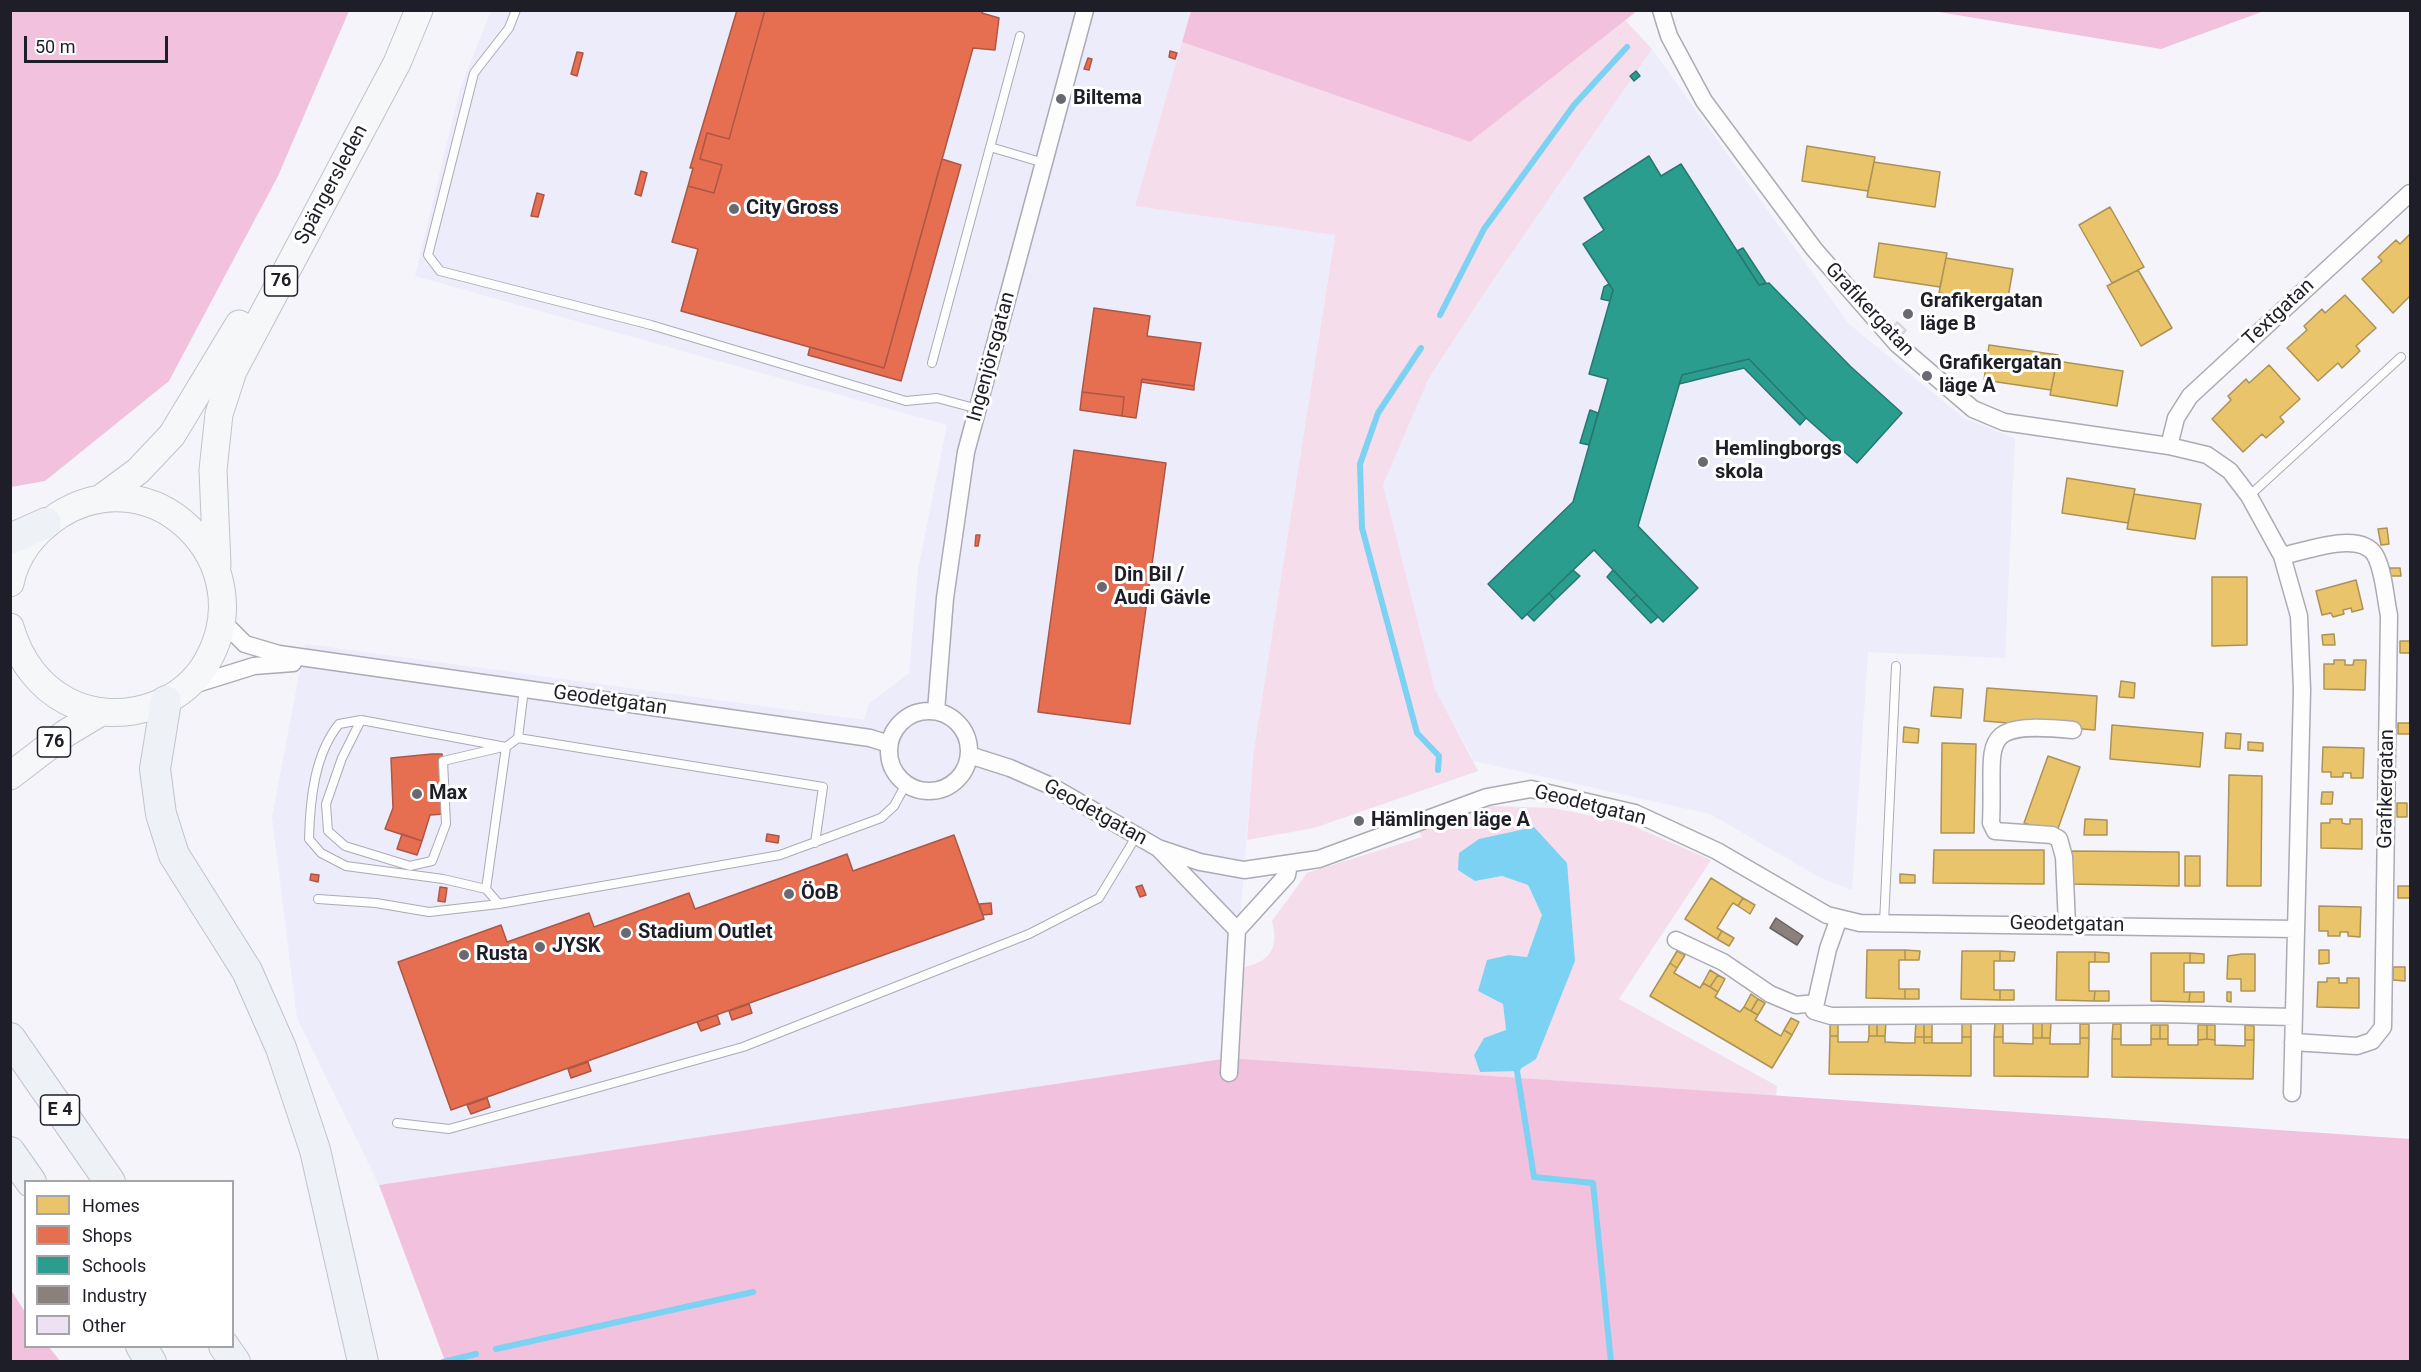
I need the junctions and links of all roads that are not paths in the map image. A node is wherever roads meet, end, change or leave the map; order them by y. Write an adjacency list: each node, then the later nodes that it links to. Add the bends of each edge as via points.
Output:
1 (411, 10): 15 (main road, Spängersleden / 76, via 300,225 172,435 138,471)
2 (418, 10): 19 (main road, Spängersleden / 76, via 397,63 233,371 219,414 213,470)
3 (516, 10): 12 (lane, via 509,28 474,73 428,255 440,271 651,325 906,401 937,398)
4 (1085, 10): 8 (street, Ingenjörsgatan)
5 (1661, 10): 13 (street, Grafikergatan, via 1669,36 1704,101 1814,249 1897,344 1973,409 2004,422)
6 (1020, 36): 7 (lane)
7 (990, 147): 8 (lane); 11 (lane)
8 (1044, 163): 12 (street, Ingenjörsgatan)
9 (2410, 193): 13 (street, Textgatan, via 2190,396 2176,418)
10 (2401, 357): 14 (lane)
11 (932, 363)
12 (978, 409): 27 (street, Ingenjörsgatan, via 966,452 952,538)
13 (2169, 446): 14 (street, Grafikergatan, via 2207,455 2230,471)
14 (2249, 496): 18 (street, Grafikergatan)
15 (100, 499): 16 (main road, 76, via 71,507); 19 (main road, 76, via 129,498 158,506 175,516 204,543)
16 (46, 524): 17 (highway); 20 (main road, 76, via 30,540)
17 (10, 539)
18 (2282, 556): 47 (street, Grafikergatan, via 2299,616 2302,690); 53 (street, Grafikergatan, via 2354,542 2368,546 2377,557 2390,615 2383,1028 2373,1041 2357,1046)
19 (218, 569): 21 (main road, 76, via 224,598)
20 (10, 584)
21 (223, 622): 23 (street, Geodetgatan, via 235,637 254,648); 26 (main road, 76, via 208,661)
22 (12, 642): 28 (main road, 76, via 41,683 69,702)
23 (330, 663): 25 (street, Geodetgatan); 26 (street, Geodetgatan, via 254,666 228,672)
24 (1896, 666): 45 (lane)
25 (524, 689): 31 (lane); 32 (street, Geodetgatan, via 870,738)
26 (176, 694): 28 (main road, 76, via 134,711); 64 (highway, via 155,769 162,814 174,855 247,971 281,1048 315,1150)
27 (936, 711): 32 (street, via 924,710 906,718 893,732); 34 (street, via 948,715 965,732)
28 (101, 712): 35 (main road, 76)
29 (361, 720): 33 (lane); 33 (lane, via 326,804 328,831 345,846 410,866 432,861 446,824 443,761); 41 (lane, via 339,724 326,740 310,805 309,839 321,853 346,866)
30 (2073, 730): 46 (street, via 2018,728 1996,737 1992,755 1991,823 1995,831 2052,835 2059,839 2064,857)
31 (518, 738): 33 (lane); 38 (lane, via 823,787)
32 (889, 744): 36 (street, via 891,767)
33 (506, 747): 41 (lane)
34 (969, 755): 36 (street, via 966,767 951,785 928,791); 37 (street, Geodetgatan, via 1051,786)
35 (10, 776)
36 (906, 784): 38 (lane, via 894,806 880,818)
37 (1137, 835): 39 (street, Geodetgatan); 56 (lane, via 1099,898 1029,934 743,1047 449,1129)
38 (815, 843): 43 (lane, via 780,855)
39 (1158, 848): 40 (street, Geodetgatan, via 1200,862 1244,870); 48 (street)
40 (1289, 865): 44 (street, Geodetgatan, via 1319,859 1487,796 1531,789 1635,813 1717,851 1827,915); 48 (street, via 1287,875)
41 (486, 889): 43 (lane)
42 (318, 899): 43 (lane, via 429,912)
43 (499, 904)
44 (1839, 918): 45 (street, Geodetgatan); 50 (street)
45 (1884, 923): 46 (street, Geodetgatan)
46 (2067, 925): 47 (street, Geodetgatan)
47 (2296, 929): 51 (street, Grafikergatan)
48 (1238, 930): 54 (street)
49 (1676, 940): 50 (street, via 1723,962 1770,994 1796,1005)
50 (1815, 1003): 51 (street, via 1814,1011 1831,1016)
51 (2294, 1017): 53 (street, Grafikergatan)
52 (10, 1038): 59 (highway, E 4)
53 (2293, 1042): 55 (street, Grafikergatan)
54 (1228, 1073)
55 (2292, 1093)
56 (397, 1123)
57 (10, 1152): 58 (highway)
58 (30, 1180)
59 (109, 1180)
60 (142, 1348): 62 (highway)
61 (225, 1348): 63 (highway)
62 (151, 1362)
63 (234, 1362)
64 (363, 1362)

